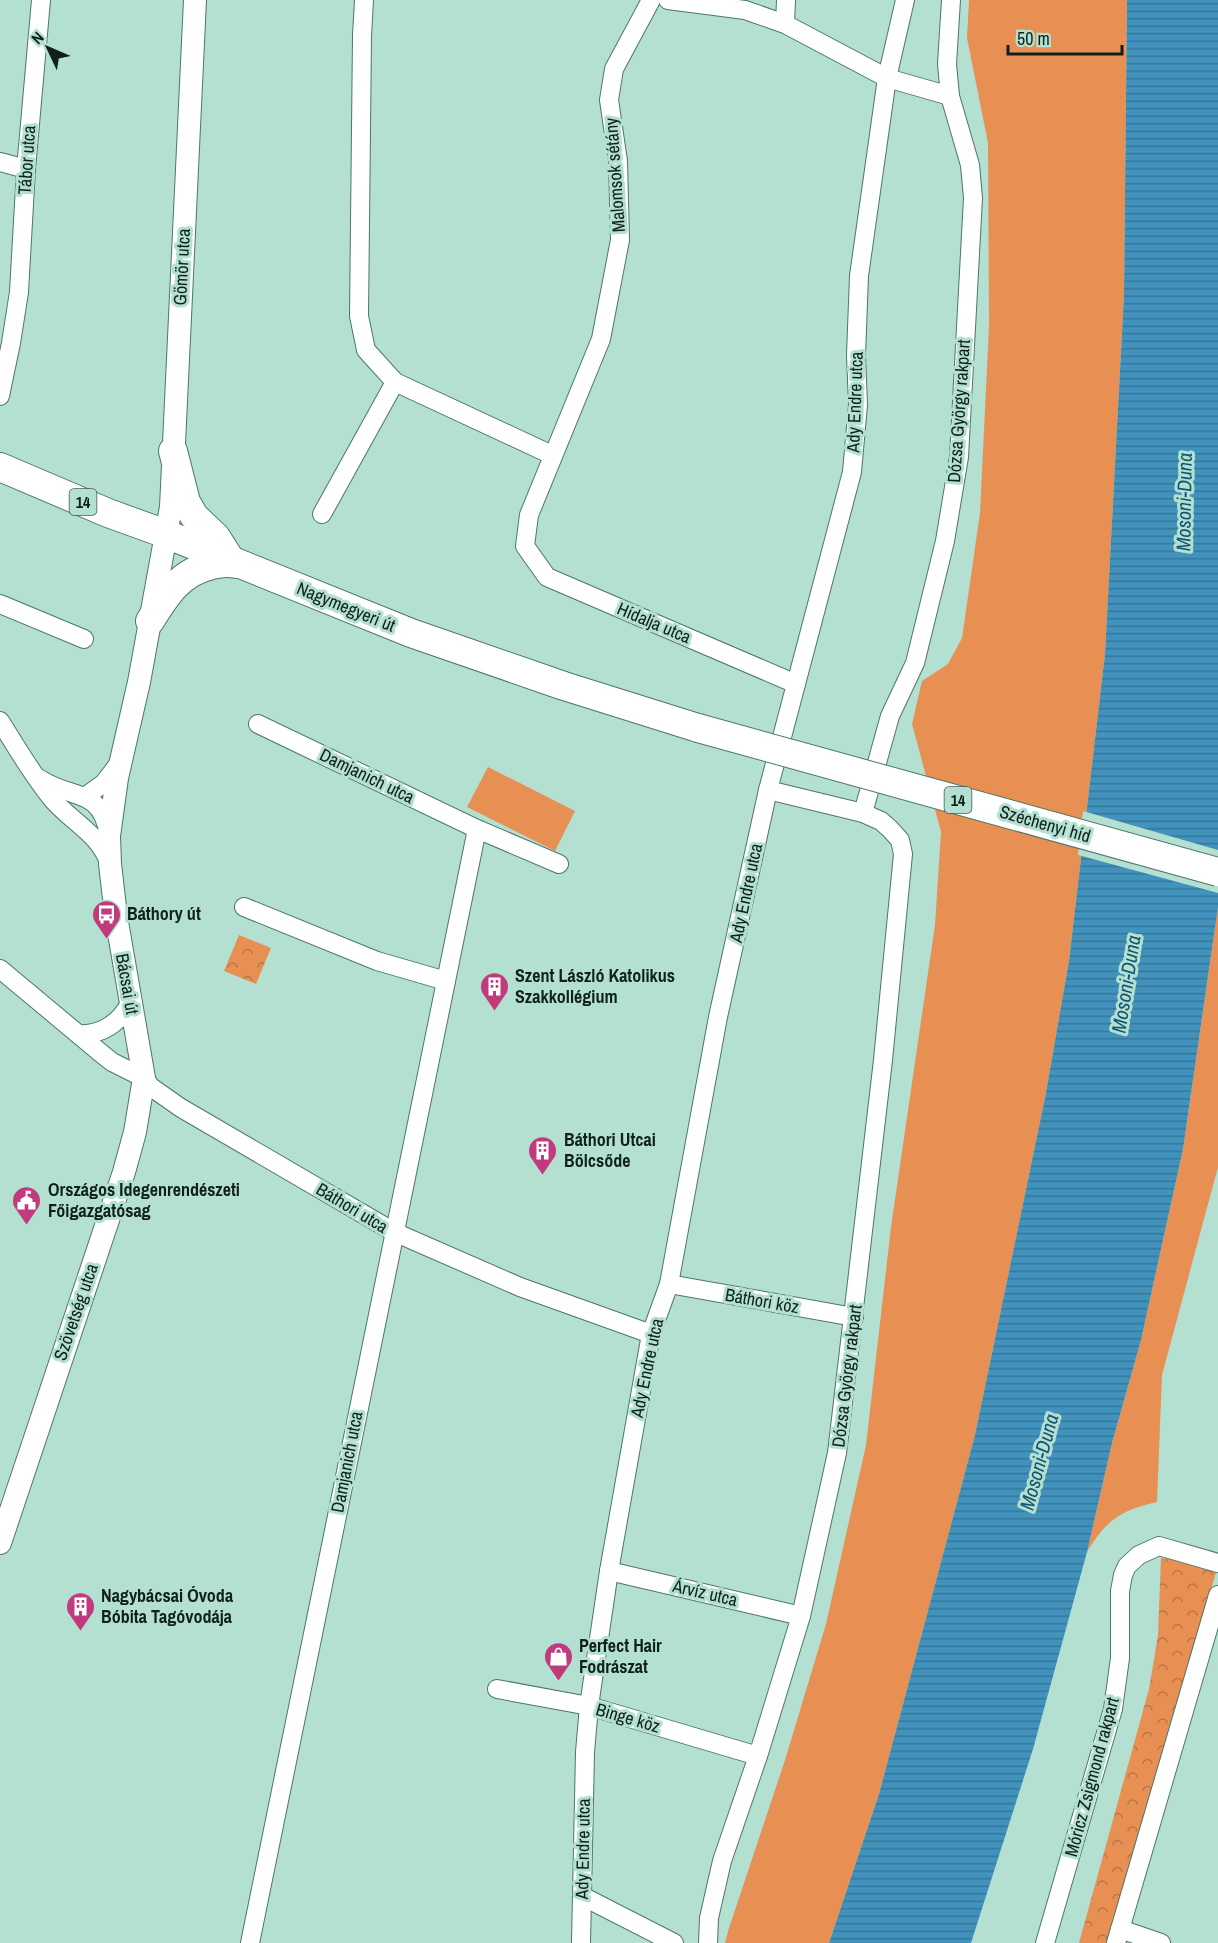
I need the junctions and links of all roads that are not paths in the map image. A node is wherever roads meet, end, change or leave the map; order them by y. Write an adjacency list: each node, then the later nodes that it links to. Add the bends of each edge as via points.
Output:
1 (41, 0): 13 (street, Tábor utca)
2 (195, 0): 17 (street, Gömör utca)
3 (364, 0): 15 (street, via 359,316 366,350)
4 (651, 0): 18 (street, Malomsok sétány, via 614,69 609,100 618,161 620,240 601,339)
5 (668, 0): 9 (street, via 744,10)
6 (786, 0): 9 (street)
7 (905, 0): 10 (street, Ady Endre utca)
8 (951, 0): 11 (street, Dózsa György rakpart, via 947,64)
9 (785, 24): 10 (street)
10 (887, 78): 11 (street); 27 (street, Ady Endre utca, via 859,276 858,405 852,472)
11 (950, 96): 35 (street, Dózsa György rakpart, via 970,165 973,198 958,457 945,541 915,663 890,716)
12 (0, 162): 13 (street)
13 (26, 170): 14 (street, Tábor utca, via 19,292)
14 (8, 318): 16 (street, Tábor utca)
15 (394, 382): 18 (street); 20 (street)
16 (0, 396)
17 (173, 452): 21 (street, Gömör utca); 23 (main road, via 186,502 194,516)
18 (552, 455): 22 (street, Malomsok sétány, via 529,515)
19 (0, 467): 21 (main road, Nagymegyeri út / 14)
20 (322, 514)
21 (166, 534): 23 (main road, Nagymegyeri út / 14); 25 (street, Gömör utca)
22 (525, 546): 27 (street, Hídalja utca, via 547,578)
23 (239, 564): 25 (main road, via 228,562 192,572 165,595); 30 (main road, Nagymegyeri út / 14, via 411,633)
24 (0, 604): 26 (street)
25 (150, 621): 31 (street, Gömör utca)
26 (84, 639)
27 (796, 684): 33 (street, Ady Endre utca)
28 (0, 721): 32 (street, Bácsai út)
29 (258, 724): 36 (street, Damjanich utca)
30 (698, 728): 40 (main road, Széchenyi híd / 14, bridge)
31 (120, 761): 34 (street, via 104,783); 37 (street, Gömör utca)
32 (34, 774): 34 (street, Bácsai út, via 61,790); 38 (street, Bácsai út, via 63,811 100,844)
33 (768, 790): 35 (street, Dózsa György rakpart); 48 (street, Ady Endre utca, via 718,1017)
34 (86, 796): 37 (street, via 100,810)
35 (864, 813): 49 (street, Dózsa György rakpart, via 881,821 900,840 903,854)
36 (477, 829): 39 (street, Damjanich utca); 43 (street, Damjanich utca)
37 (110, 836): 38 (street, Gömör utca)
38 (110, 864): 44 (street, Bácsai út)
39 (559, 864)
40 (1218, 872)
41 (244, 907): 43 (street, via 378,961)
42 (0, 969): 45 (street, Báthori utca)
43 (446, 981): 47 (street, Damjanich utca)
44 (130, 1003): 45 (street, via 105,1029); 46 (street, Bácsai út)
45 (78, 1035): 46 (street, Báthori utca, via 112,1062)
46 (144, 1078): 47 (street, Báthori utca, via 181,1108); 51 (street, Szövetség utca, via 124,1172)
47 (393, 1232): 50 (street, Báthori utca, via 520,1287); 61 (street, Damjanich utca)
48 (669, 1284): 49 (street, Báthori köz); 50 (street, Ady Endre utca)
49 (855, 1317): 55 (street, Dózsa György rakpart, via 837,1454)
50 (651, 1334): 53 (street, Ady Endre utca)
51 (0, 1543)
52 (1218, 1563): 65 (street, Móricz Zsigmond rakpart, via 1159,1546 1132,1560 1123,1575 1120,1658 1113,1709)
53 (609, 1571): 55 (street, Árvíz utca); 57 (street, Ady Endre utca)
54 (1218, 1595): 60 (street)
55 (801, 1616): 58 (street, Dózsa György rakpart)
56 (497, 1689): 57 (street, Binge köz)
57 (588, 1706): 58 (street, Binge köz); 59 (street, Ady Endre utca)
58 (758, 1756): 64 (street, Dózsa György rakpart, via 722,1861 709,1918)
59 (582, 1896): 62 (street, Ady Endre utca); 63 (street)
60 (1118, 1936): 66 (street)
61 (250, 1943)
62 (581, 1943)
63 (674, 1943)
64 (708, 1943)
65 (1045, 1943)
66 (1161, 1943)

